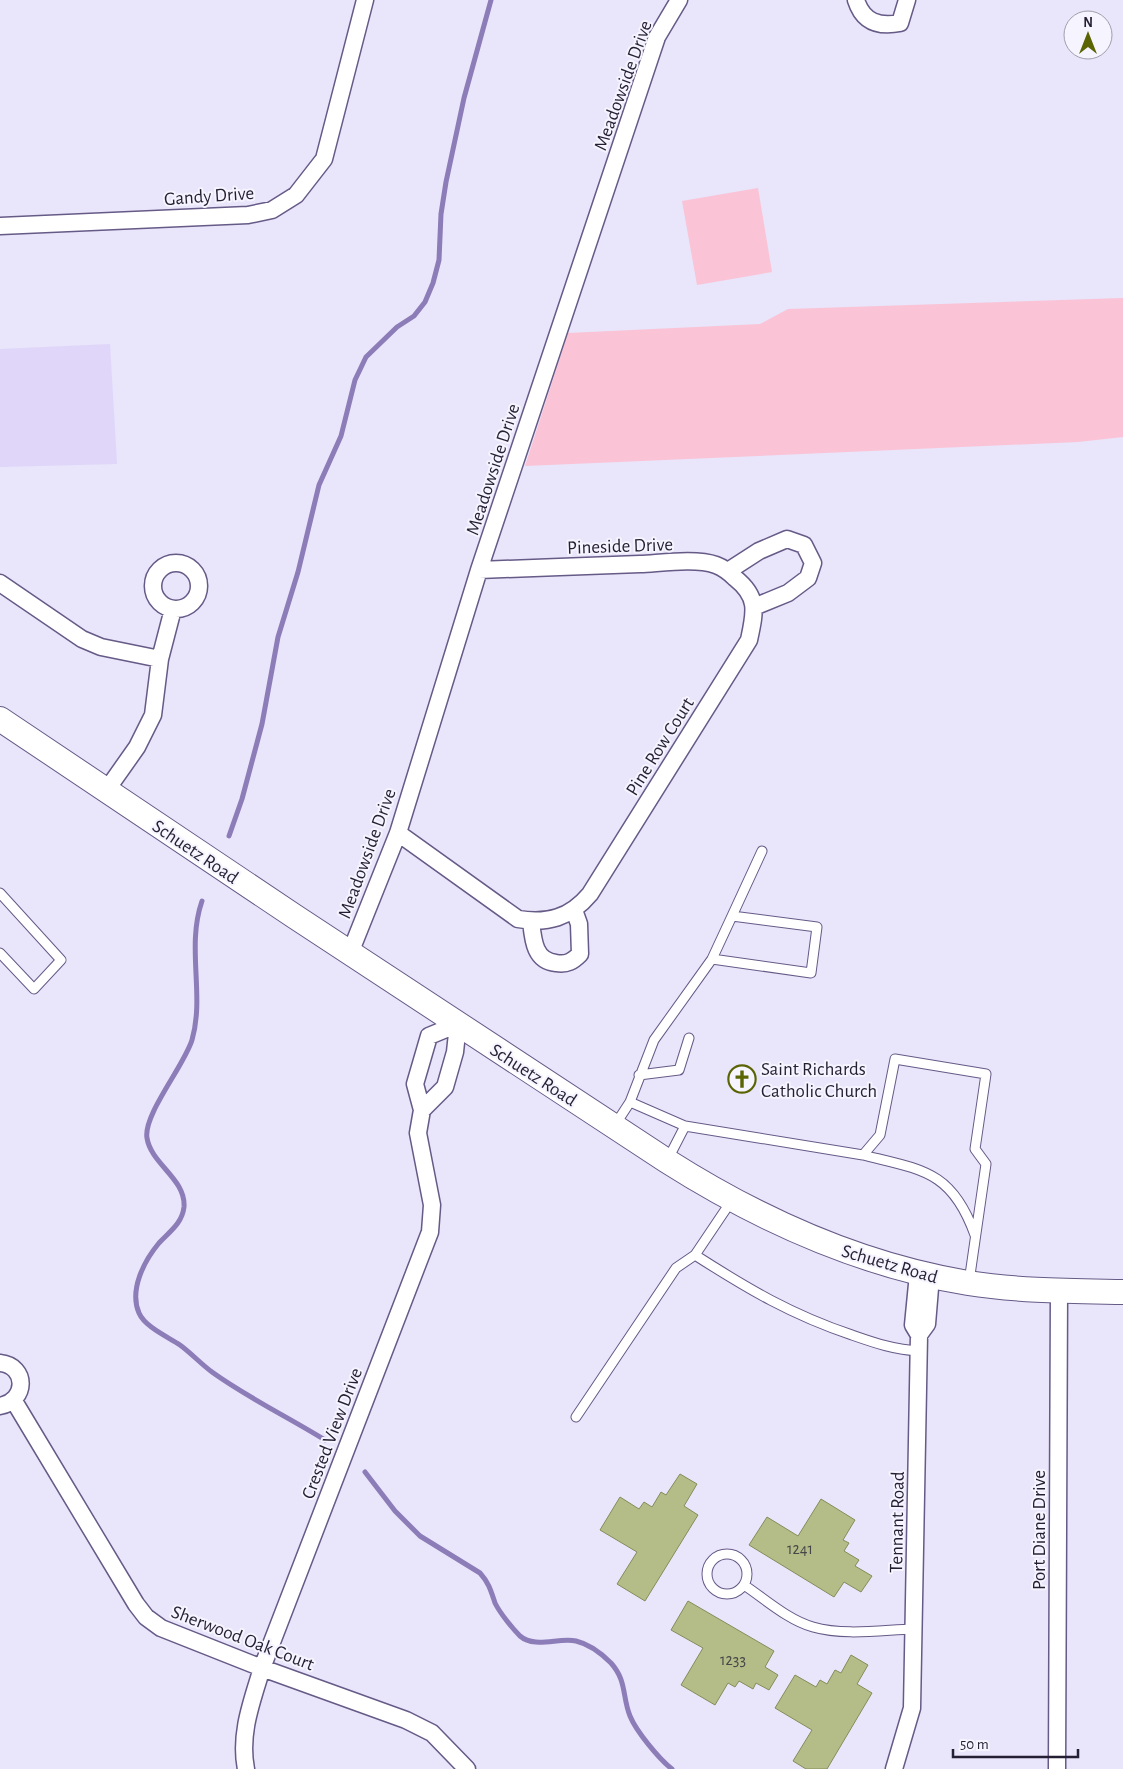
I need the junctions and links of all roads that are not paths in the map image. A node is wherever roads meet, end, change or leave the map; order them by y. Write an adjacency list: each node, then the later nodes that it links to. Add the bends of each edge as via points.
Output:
1 (365, 0): 5 (street, Gandy Drive, via 324,159 296,195 272,210 248,215)
2 (679, 0): 6 (street, Meadowside Drive, via 657,37)
3 (856, 0): 4 (street, via 869,19 887,26 900,23)
4 (907, 0)
5 (0, 226)
6 (479, 570): 7 (street, Pineside Drive, via 703,563); 14 (street, Meadowside Drive)
7 (728, 571): 9 (street, Pineside Drive, via 746,586); 9 (street, via 759,551 787,539 804,545 813,563 808,578 788,593)
8 (0, 583): 11 (street, via 82,638 101,647)
9 (752, 600): 17 (street, Pine Row Court, via 749,640 590,894)
10 (173, 609): 11 (street)
11 (160, 659): 13 (street, via 152,715 137,747)
12 (0, 719): 13 (main road, Schuetz Road)
13 (106, 791): 21 (main road, Schuetz Road)
14 (398, 834): 19 (street, Pine Row Court, via 518,919); 21 (street, Meadowside Drive)
15 (762, 851): 18 (lane)
16 (0, 893): 20 (lane, via 61,960 34,989)
17 (574, 910): 19 (street, Pine Row Court, via 557,919); 19 (street, via 579,924 580,954 573,961 562,964 547,962 540,956)
18 (732, 916): 22 (lane); 22 (lane, via 817,927 811,973)
19 (531, 921)
20 (0, 953)
21 (350, 953): 23 (main road, Schuetz Road)
22 (712, 959): 25 (lane, via 654,1040)
23 (458, 1024): 27 (street, via 455,1052 445,1087); 27 (street, Crested View Drive, via 429,1036 415,1084); 28 (main road, Schuetz Road)
24 (689, 1038): 25 (lane, via 679,1070)
25 (639, 1075): 26 (lane)
26 (630, 1102): 28 (lane); 29 (lane)
27 (422, 1110): 45 (street, Crested View Drive, via 418,1133 432,1205 430,1232)
28 (614, 1126): 31 (main road, Schuetz Road)
29 (685, 1126): 30 (lane); 31 (lane)
30 (863, 1155): 33 (lane, via 929,1174 952,1190 966,1211); 33 (lane, via 880,1135 895,1059 986,1074 975,1149 986,1164)
31 (667, 1161): 32 (main road, Schuetz Road)
32 (732, 1200): 34 (lane); 35 (main road, Schuetz Road, via 784,1227 851,1254)
33 (975, 1237): 36 (lane)
34 (695, 1255): 39 (lane, via 756,1294 812,1322 896,1350); 42 (lane, via 676,1268)
35 (925, 1275): 36 (main road, Schuetz Road); 39 (street, Tennant Road, via 914,1325)
36 (969, 1283): 37 (main road, Schuetz Road)
37 (1059, 1291): 38 (main road, Schuetz Road); 49 (street, Port Diane Drive)
38 (1123, 1292)
39 (919, 1343): 44 (street, Tennant Road)
40 (0, 1363): 41 (street, Sherwood Oak Court, via 12,1366 21,1377 21,1390)
41 (7, 1403): 45 (street, Sherwood Oak Court, via 146,1617 161,1628)
42 (576, 1417)
43 (744, 1585): 43 (lane, via 747,1572 741,1560 729,1554 722,1555 708,1567 708,1580 715,1590 728,1594); 44 (lane, via 812,1627)
44 (914, 1629): 48 (street, Tennant Road, via 912,1708)
45 (262, 1668): 46 (street, Crested View Drive, via 244,1737); 47 (street, Sherwood Oak Court, via 406,1720 432,1733)
46 (246, 1769)
47 (467, 1769)
48 (894, 1769)
49 (1057, 1769)

